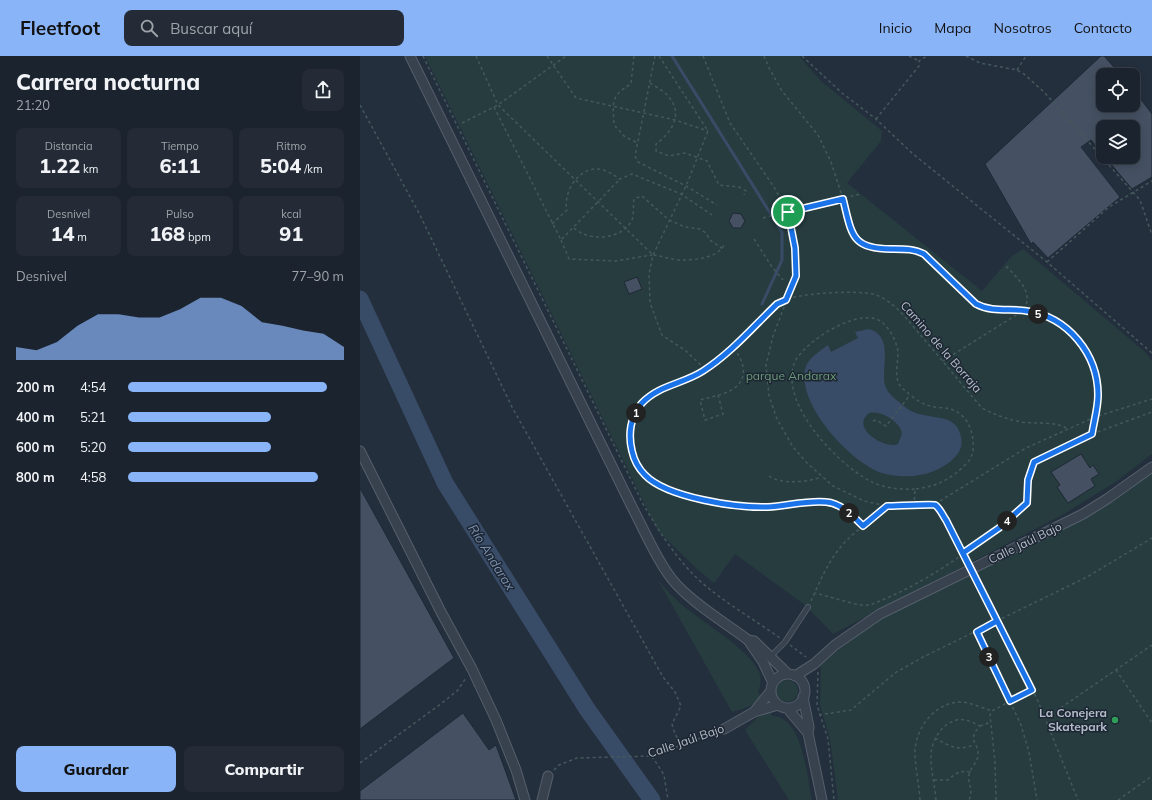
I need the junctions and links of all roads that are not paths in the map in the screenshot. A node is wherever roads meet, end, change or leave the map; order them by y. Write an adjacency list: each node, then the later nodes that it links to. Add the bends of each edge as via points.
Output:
1 (410, 56): 5 (street, via 664,567 688,596)
2 (361, 456): 18 (street, via 472,669 496,720)
3 (1152, 467): 7 (street, Calle Jaúl Bajo, via 1083,514 880,614 835,645)
4 (808, 607): 6 (lane, via 785,642)
5 (748, 640): 6 (street, via 754,641); 10 (street, via 763,662)
6 (771, 656): 8 (street)
7 (814, 665): 8 (street, Calle Jaúl Bajo); 9 (street, Calle Jaúl Bajo)
8 (792, 675): 9 (street); 10 (street, via 777,678)
9 (803, 684): 11 (street)
10 (772, 687): 12 (street, via 773,699); 14 (street)
11 (804, 697): 13 (street, via 794,707); 16 (street)
12 (778, 705): 13 (street); 14 (street)
13 (787, 708): 16 (street)
14 (754, 712): 15 (street, Calle Jaúl Bajo)
15 (724, 729)
16 (808, 733): 20 (street)
17 (548, 776): 19 (street)
18 (525, 800)
19 (542, 800)
20 (822, 800)

